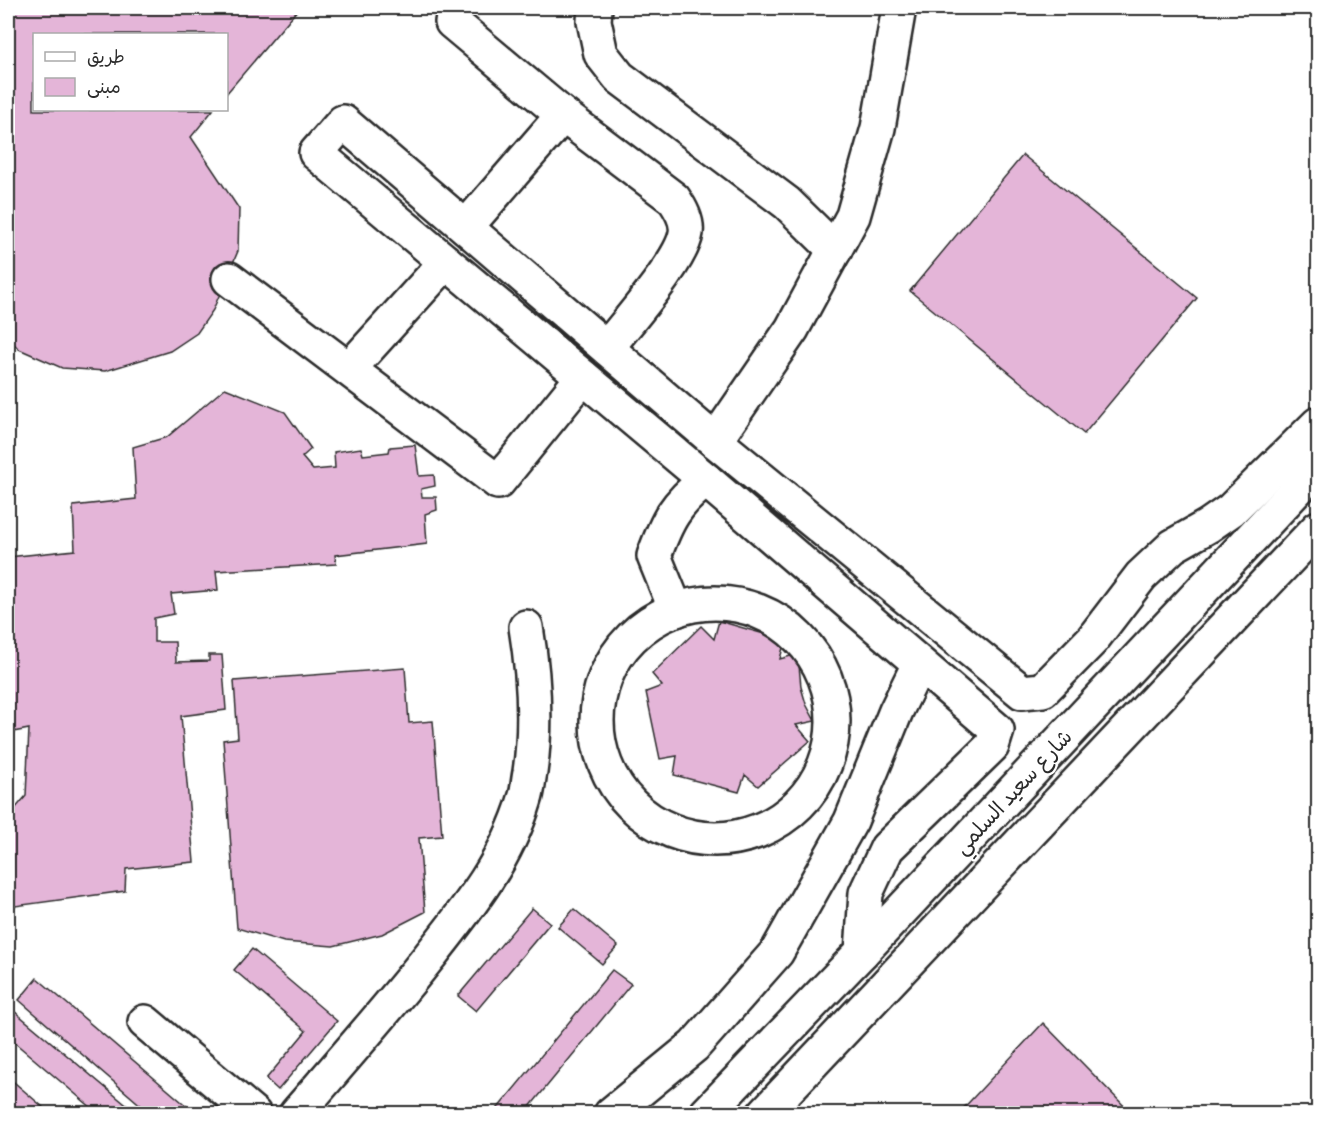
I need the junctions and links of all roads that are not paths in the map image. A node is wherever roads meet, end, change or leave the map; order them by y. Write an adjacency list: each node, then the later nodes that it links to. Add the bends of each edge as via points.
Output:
1 (595, 8): 6 (street, via 602,54 620,77 787,203)
2 (896, 16): 6 (street, via 878,128 853,216)
3 (453, 22): 4 (street)
4 (563, 115): 5 (street); 9 (street, via 674,199 687,231 679,253)
5 (466, 228): 7 (street, via 343,122 316,153); 9 (street)
6 (835, 250): 13 (street, via 792,329)
7 (446, 262): 10 (street); 11 (street)
8 (229, 279): 10 (street)
9 (607, 348): 13 (street)
10 (349, 369): 11 (street, via 498,482)
11 (583, 377): 15 (street)
12 (1318, 424): 13 (street, via 1231,510 1173,546 1140,576 1092,640 1043,690 1022,692)
13 (716, 441)
14 (1318, 467): 20 (street, شارع سعيد السلمي)
15 (706, 480): 17 (street, via 685,496 665,526 654,556); 19 (street)
16 (1318, 528): 26 (street, شارع سعيد السلمي)
17 (676, 610): 17 (street, via 664,613 632,635 608,667 596,704 598,743 611,780 636,810 670,831 708,839 747,835 783,818 812,791 829,756 834,717 827,679 807,645 778,619 741,605 702,603)
18 (526, 627): 23 (street, via 534,674 534,747 526,797 512,837 463,914)
19 (919, 664): 20 (street, via 997,730 992,746 888,848 866,893); 24 (street, via 851,821 777,952 694,1046)
20 (862, 952): 25 (street, شارع سعيد السلمي)
21 (145, 1022): 22 (street)
22 (254, 1113)
23 (296, 1113)
24 (611, 1113)
25 (706, 1113)
26 (764, 1113)

